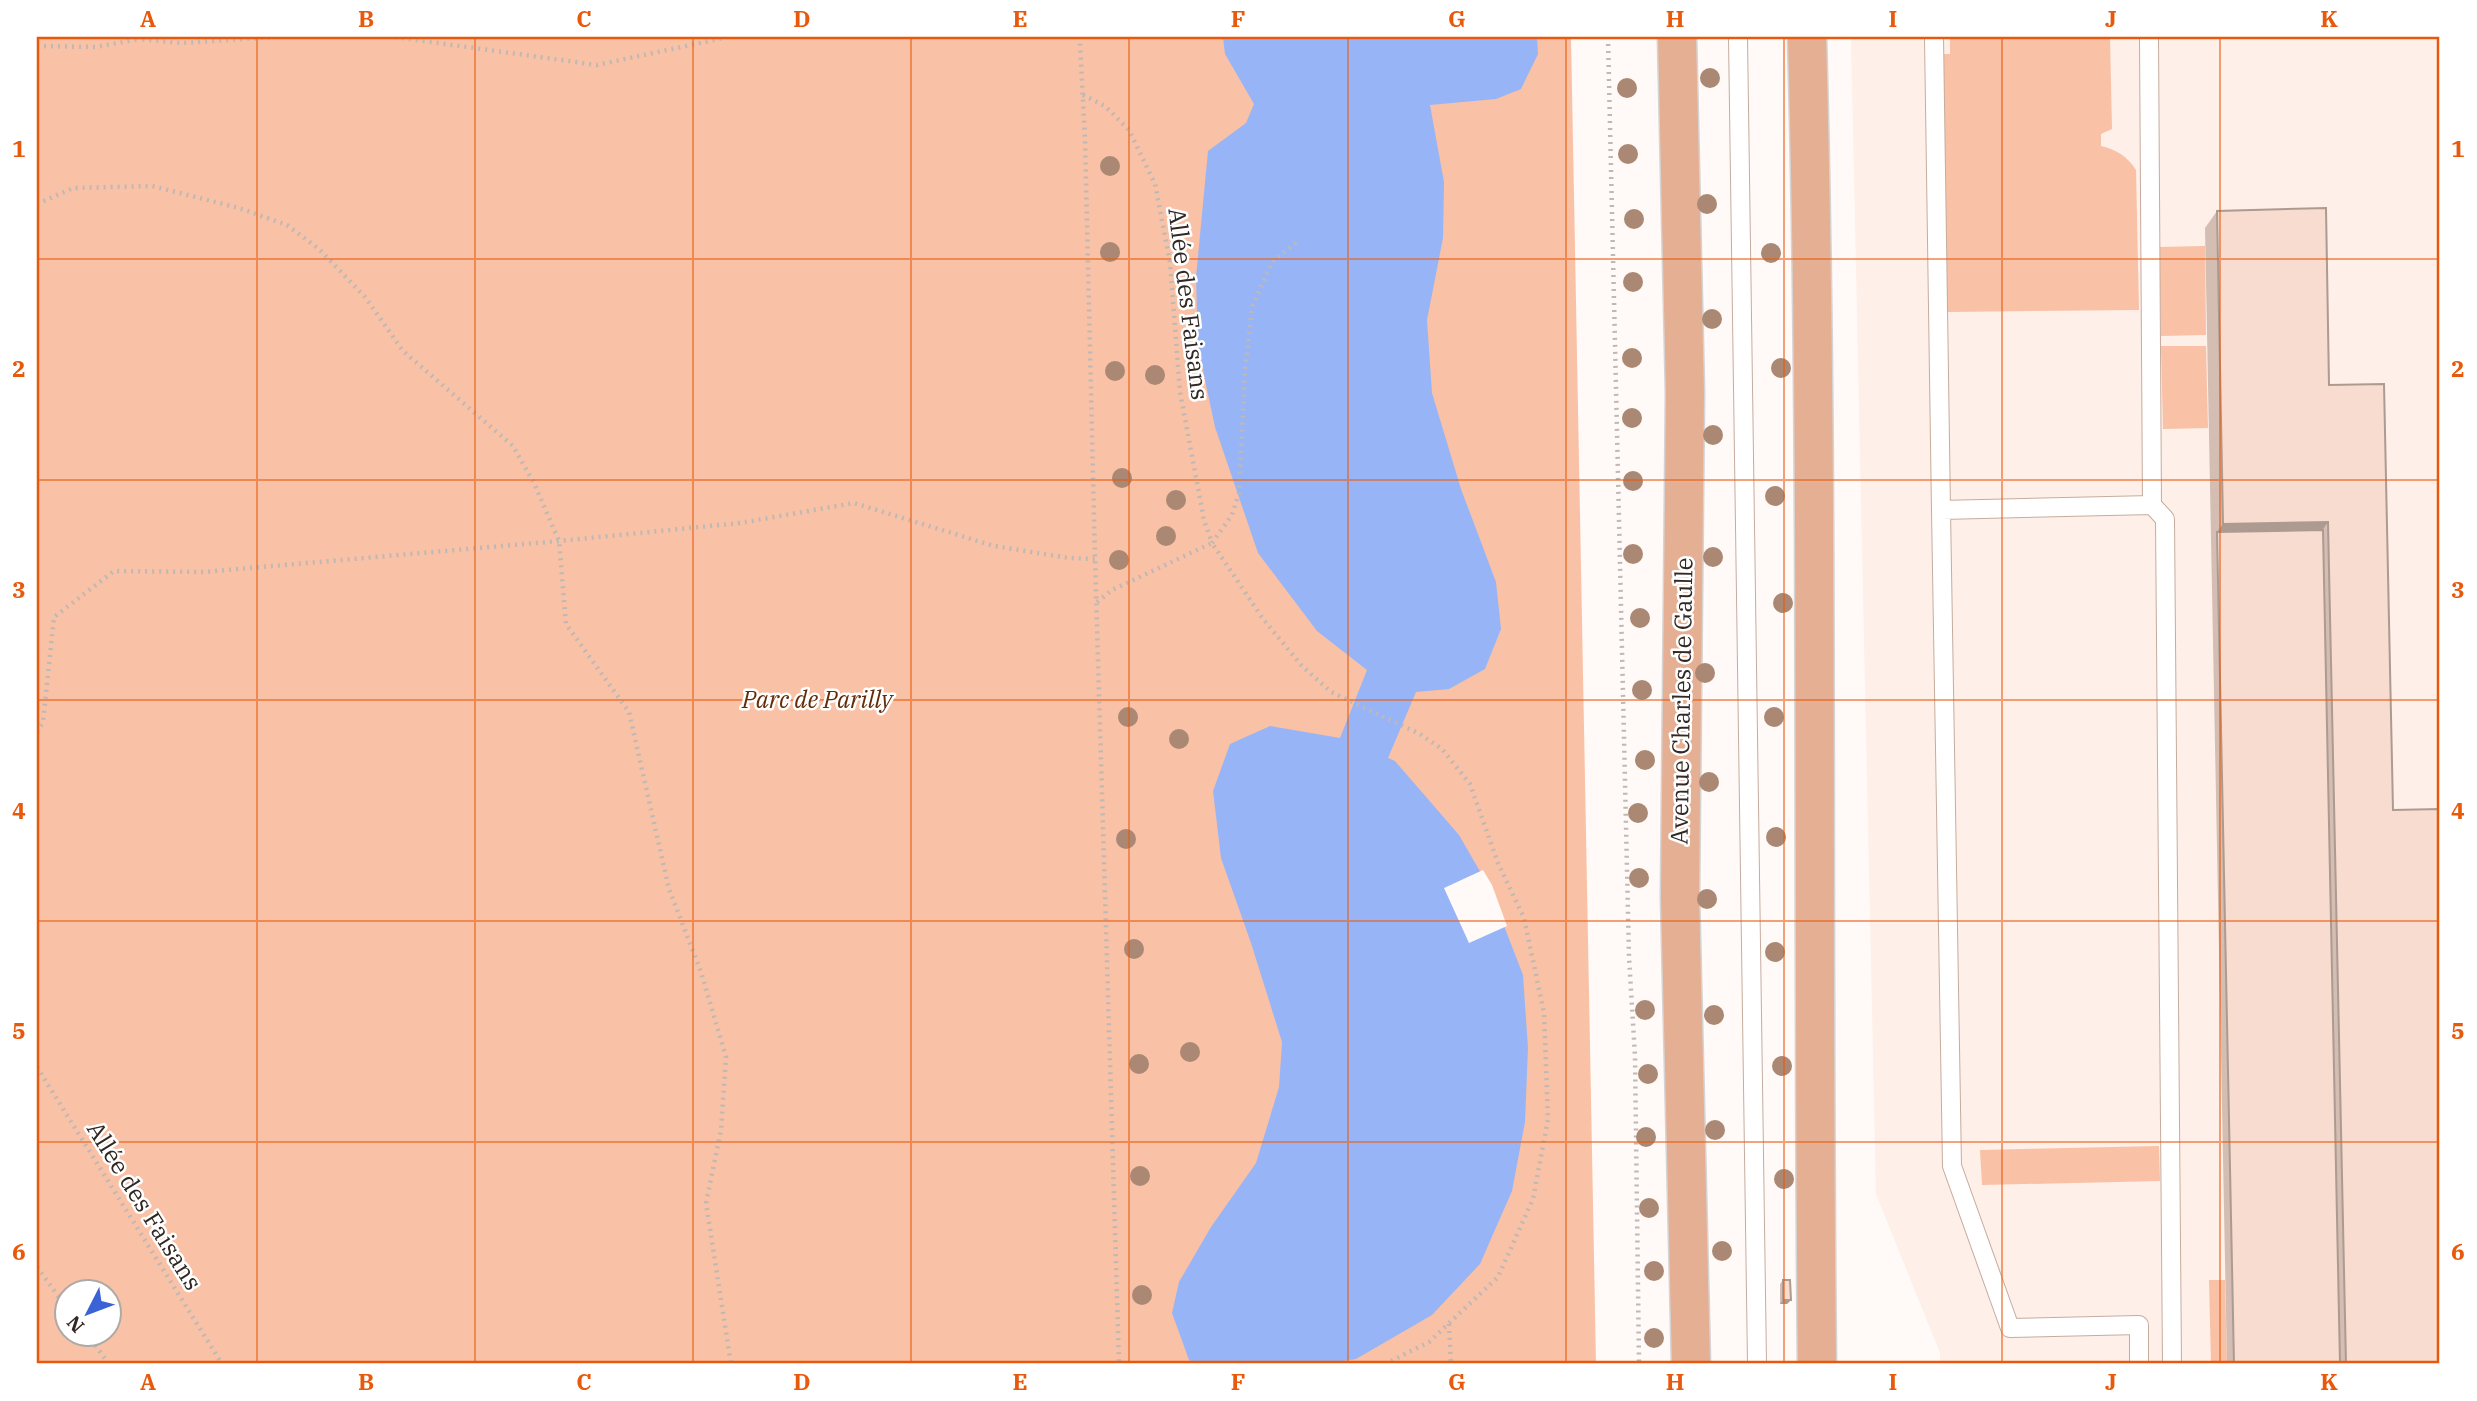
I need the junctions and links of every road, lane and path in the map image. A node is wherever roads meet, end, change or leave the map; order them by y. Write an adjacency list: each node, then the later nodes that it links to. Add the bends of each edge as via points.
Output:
1 (275, 37): 11 (path, via 182,43)
2 (395, 37): 3 (path, via 597,65)
3 (728, 37)
4 (1078, 37): 13 (path)
5 (1608, 37): 34 (path)
6 (1677, 37): 35 (main road, Avenue Charles de Gaulle, via 1685,393 1680,897)
7 (1738, 37): 36 (lane)
8 (1807, 37): 37 (main road)
9 (1934, 37): 17 (lane)
10 (2149, 37): 16 (lane)
11 (137, 38): 12 (path, via 96,47)
12 (37, 46)
13 (1083, 95): 19 (path, Allée des Faisans, via 1105,106 1129,130 1155,184 1170,262 1180,392); 20 (path)
14 (37, 204): 18 (path, via 73,188 152,186 287,225 319,249 365,297 403,351 513,446)
15 (1298, 241): 19 (path, via 1272,262 1252,307 1239,493 1232,515)
16 (2152, 505): 17 (lane); 39 (lane, via 2165,519)
17 (1941, 510): 38 (lane, via 1952,1166 2010,1328 2139,1325)
18 (559, 541): 20 (path, via 740,523 854,503 994,546); 22 (path, via 204,572 114,571 54,617 43,722); 30 (path, via 566,624 629,712 669,889 701,972 726,1057 720,1130 706,1203)
19 (1212, 543): 21 (path, via 1112,590); 26 (path, Allée des Faisans, via 1301,666 1331,692 1442,749 1470,784 1498,863 1524,918 1544,1013 1548,1119 1533,1199 1498,1277)
20 (1095, 559): 21 (path)
21 (1097, 602): 31 (path)
22 (37, 732)
23 (37, 1067): 29 (path, Allée des Faisans)
24 (37, 1267): 25 (path)
25 (52, 1288)
26 (1449, 1324): 32 (path, Allée des Faisans, via 1429,1342); 33 (path)
27 (97, 1348): 28 (path)
28 (109, 1364)
29 (222, 1364)
30 (731, 1364)
31 (1119, 1364)
32 (1385, 1364)
33 (1451, 1364)
34 (1639, 1364)
35 (1691, 1364)
36 (1757, 1364)
37 (1818, 1364)
38 (2139, 1364)
39 (2172, 1364)

